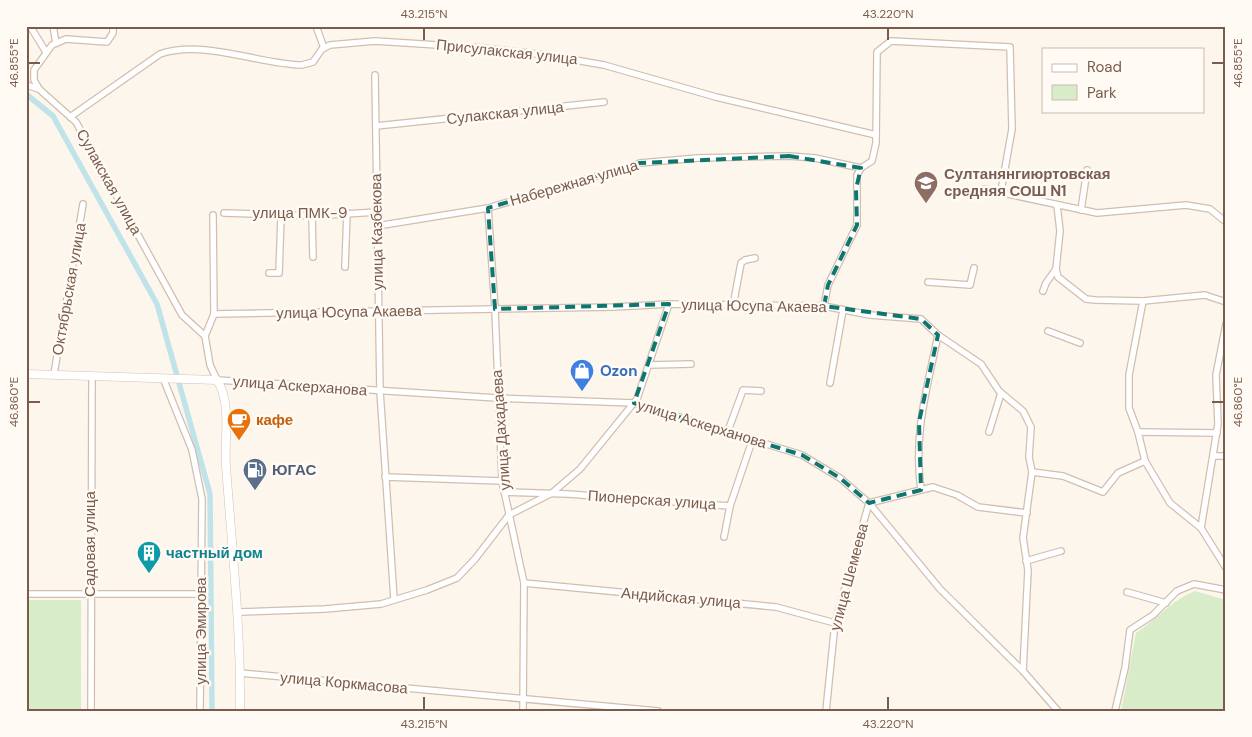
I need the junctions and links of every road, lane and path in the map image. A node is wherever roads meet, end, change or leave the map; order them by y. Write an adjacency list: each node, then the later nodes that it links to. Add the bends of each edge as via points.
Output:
1 (30, 26): 7 (street)
2 (53, 26): 5 (street)
3 (113, 26): 5 (street, via 107,42 66,39)
4 (316, 26): 6 (street)
5 (56, 43): 7 (street)
6 (324, 48): 12 (street, via 313,62 302,65 197,50 170,50); 14 (street, Присулакская улица, via 375,41 422,43 581,60)
7 (46, 52): 10 (street, via 34,70 34,80)
8 (375, 75): 13 (street, улица Казбекова)
9 (26, 85): 10 (street)
10 (39, 88): 12 (street, Сулакская улица)
11 (604, 102): 13 (street, Сулакская улица)
12 (70, 118): 51 (street, Сулакская улица, via 76,122 182,315)
13 (376, 126): 24 (street, улица Казбекова)
14 (876, 136): 15 (street, via 872,161); 18 (street, via 877,52 891,41 1010,47 1012,129)
15 (861, 168): 21 (street, Набережная улица, via 789,156 640,163); 43 (street, via 856,189 857,225 828,285)
16 (1087, 170): 22 (street)
17 (984, 189): 18 (street)
18 (1001, 191): 20 (street)
19 (83, 204): 56 (street, Октябрьская улица)
20 (1057, 205): 22 (street); 35 (street, via 1060,231)
21 (488, 208): 30 (street, Набережная улица); 44 (street, улица Дахадаева)
22 (1081, 210): 29 (street, via 1097,213 1186,205 1210,209)
23 (224, 212): 27 (street, улица ПМК-9)
24 (377, 212): 25 (street, улица ПМК-9); 30 (street, улица Казбекова)
25 (347, 213): 28 (street, улица ПМК-9); 33 (street)
26 (213, 216): 47 (street)
27 (281, 216): 28 (street, улица ПМК-9); 36 (street, via 279,273)
28 (312, 216): 31 (street)
29 (1226, 222)
30 (377, 226): 46 (street, улица Казбекова)
31 (313, 257)
32 (755, 258): 42 (street, via 741,264)
33 (345, 267)
34 (974, 268): 37 (street, via 970,285)
35 (1056, 269): 38 (street); 39 (street, via 1058,277 1086,298)
36 (269, 273)
37 (928, 282)
38 (1043, 291)
39 (1143, 301): 40 (street, via 1205,295); 70 (street, via 1130,375 1129,408)
40 (1226, 302)
41 (669, 304): 42 (street, улица Юсупа Акаева); 44 (street, улица Юсупа Акаева); 54 (street)
42 (733, 306): 43 (street, улица Юсупа Акаева)
43 (824, 306): 45 (street, улица Юсупа Акаева)
44 (495, 309): 46 (street, улица Юсупа Акаева); 64 (street, улица Дахадаева)
45 (844, 310): 50 (street, улица Юсупа Акаева, via 921,319); 60 (street)
46 (379, 311): 47 (street, улица Юсупа Акаева); 61 (street, улица Казбекова)
47 (214, 314): 51 (street)
48 (1226, 324): 67 (street, via 1216,375)
49 (1048, 331): 52 (street)
50 (938, 334): 63 (street, улица Юсупа Акаева, via 981,364); 79 (street, via 919,422 918,468)
51 (205, 336): 59 (street, via 212,372)
52 (1080, 343)
53 (691, 364): 54 (street)
54 (649, 365): 65 (street)
55 (26, 374): 56 (street, улица Аскерханова)
56 (54, 374): 57 (street, улица Аскерханова)
57 (92, 376): 58 (street, улица Аскерханова); 95 (street, Садовая улица)
58 (166, 378): 59 (street, улица Аскерханова); 96 (street, улица Эмирова, via 192,450 202,499)
59 (217, 380): 61 (street, улица Аскерханова); 99 (street, via 225,401 226,462)
60 (830, 383)
61 (380, 391): 64 (street, улица Аскерханова); 77 (street, улица Казбекова)
62 (761, 391): 68 (street, via 743,390)
63 (1001, 393): 69 (street); 76 (street, улица Юсупа Акаева, via 1023,411 1032,427 1029,456)
64 (497, 398): 65 (street, улица Аскерханова); 78 (street, улица Дахадаева)
65 (634, 403): 68 (street, улица Аскерханова); 81 (street, via 580,469)
66 (1226, 415): 67 (street)
67 (1218, 417): 71 (street)
68 (728, 431): 72 (street, улица Аскерханова)
69 (989, 432)
70 (1138, 432): 71 (street); 75 (street)
71 (1217, 433): 73 (street)
72 (753, 438): 82 (street, улица Аскерханова, via 802,455 840,478); 83 (street, Пионерская улица)
73 (1213, 456): 74 (street); 86 (street)
74 (1226, 456)
75 (1145, 461): 76 (street, via 1118,473 1103,492 1063,476); 86 (street, via 1170,503)
76 (1032, 472): 84 (street, улица Юсупа Акаева)
77 (385, 477): 78 (street); 97 (street, улица Казбекова)
78 (502, 481): 80 (street, улица Дахадаева)
79 (922, 490): 82 (street); 84 (street, via 933,487 978,507)
80 (504, 492): 81 (street, Пионерская улица); 85 (street, улица Дахадаева)
81 (552, 493): 83 (street, Пионерская улица); 85 (street)
82 (869, 503): 100 (street, улица Шемеева); 101 (street, улица Аскерханова, via 940,589)
83 (730, 506): 87 (street)
84 (1027, 513): 89 (street, улица Юсупа Акаева, via 1023,538)
85 (509, 515): 91 (street, улица Дахадаева); 97 (street, via 457,578)
86 (1201, 528): 90 (street)
87 (724, 537)
88 (1062, 551): 89 (street)
89 (1026, 561): 101 (street, улица Юсупа Акаева)
90 (1226, 568)
91 (524, 583): 100 (street, Андийская улица, via 776,607); 103 (street, улица Дахадаева)
92 (1226, 590): 98 (street, via 1194,584 1177,591)
93 (1127, 592): 98 (street)
94 (26, 594): 95 (street)
95 (90, 594): 96 (street); 104 (street, Садовая улица)
96 (201, 594): 105 (street, улица Эмирова)
97 (394, 599): 99 (street, via 363,606)
98 (1166, 603): 111 (street, via 1154,616 1130,630)
99 (238, 612): 102 (street)
100 (835, 623): 109 (street, улица Шемеева)
101 (1023, 671): 110 (street, улица Аскерханова)
102 (240, 673): 103 (street, улица Коркмасова); 106 (street)
103 (523, 700): 107 (street, улица Дахадаева); 108 (street, улица Коркмасова)
104 (90, 711)
105 (200, 711)
106 (240, 711)
107 (523, 711)
108 (658, 711)
109 (826, 711)
110 (1058, 711)
111 (1115, 711)

